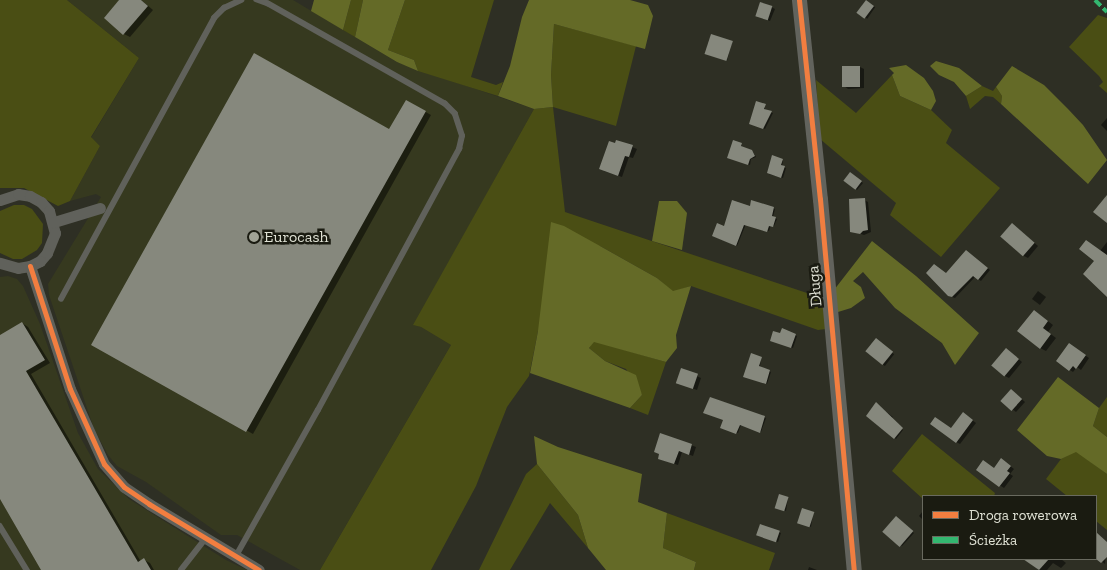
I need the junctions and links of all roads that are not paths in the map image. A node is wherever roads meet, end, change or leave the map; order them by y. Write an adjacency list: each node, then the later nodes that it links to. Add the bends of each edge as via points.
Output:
1 (241, 0): 5 (lane, via 224,8 214,18)
2 (257, 0): 12 (lane, via 445,104 455,114 462,136 459,148)
3 (800, 0): 16 (street, Długa)
4 (0, 200): 6 (street, via 18,194 30,196 41,202)
5 (105, 209): 6 (street); 9 (lane)
6 (54, 222): 8 (street, via 55,233 50,248 40,261)
7 (0, 263): 8 (street, via 18,268)
8 (30, 266): 11 (street, via 70,389 104,464 124,486)
9 (61, 300)
10 (0, 526): 13 (lane)
11 (206, 538): 12 (street); 14 (lane)
12 (236, 556): 15 (street)
13 (27, 570)
14 (181, 570)
15 (259, 570)
16 (854, 570)

